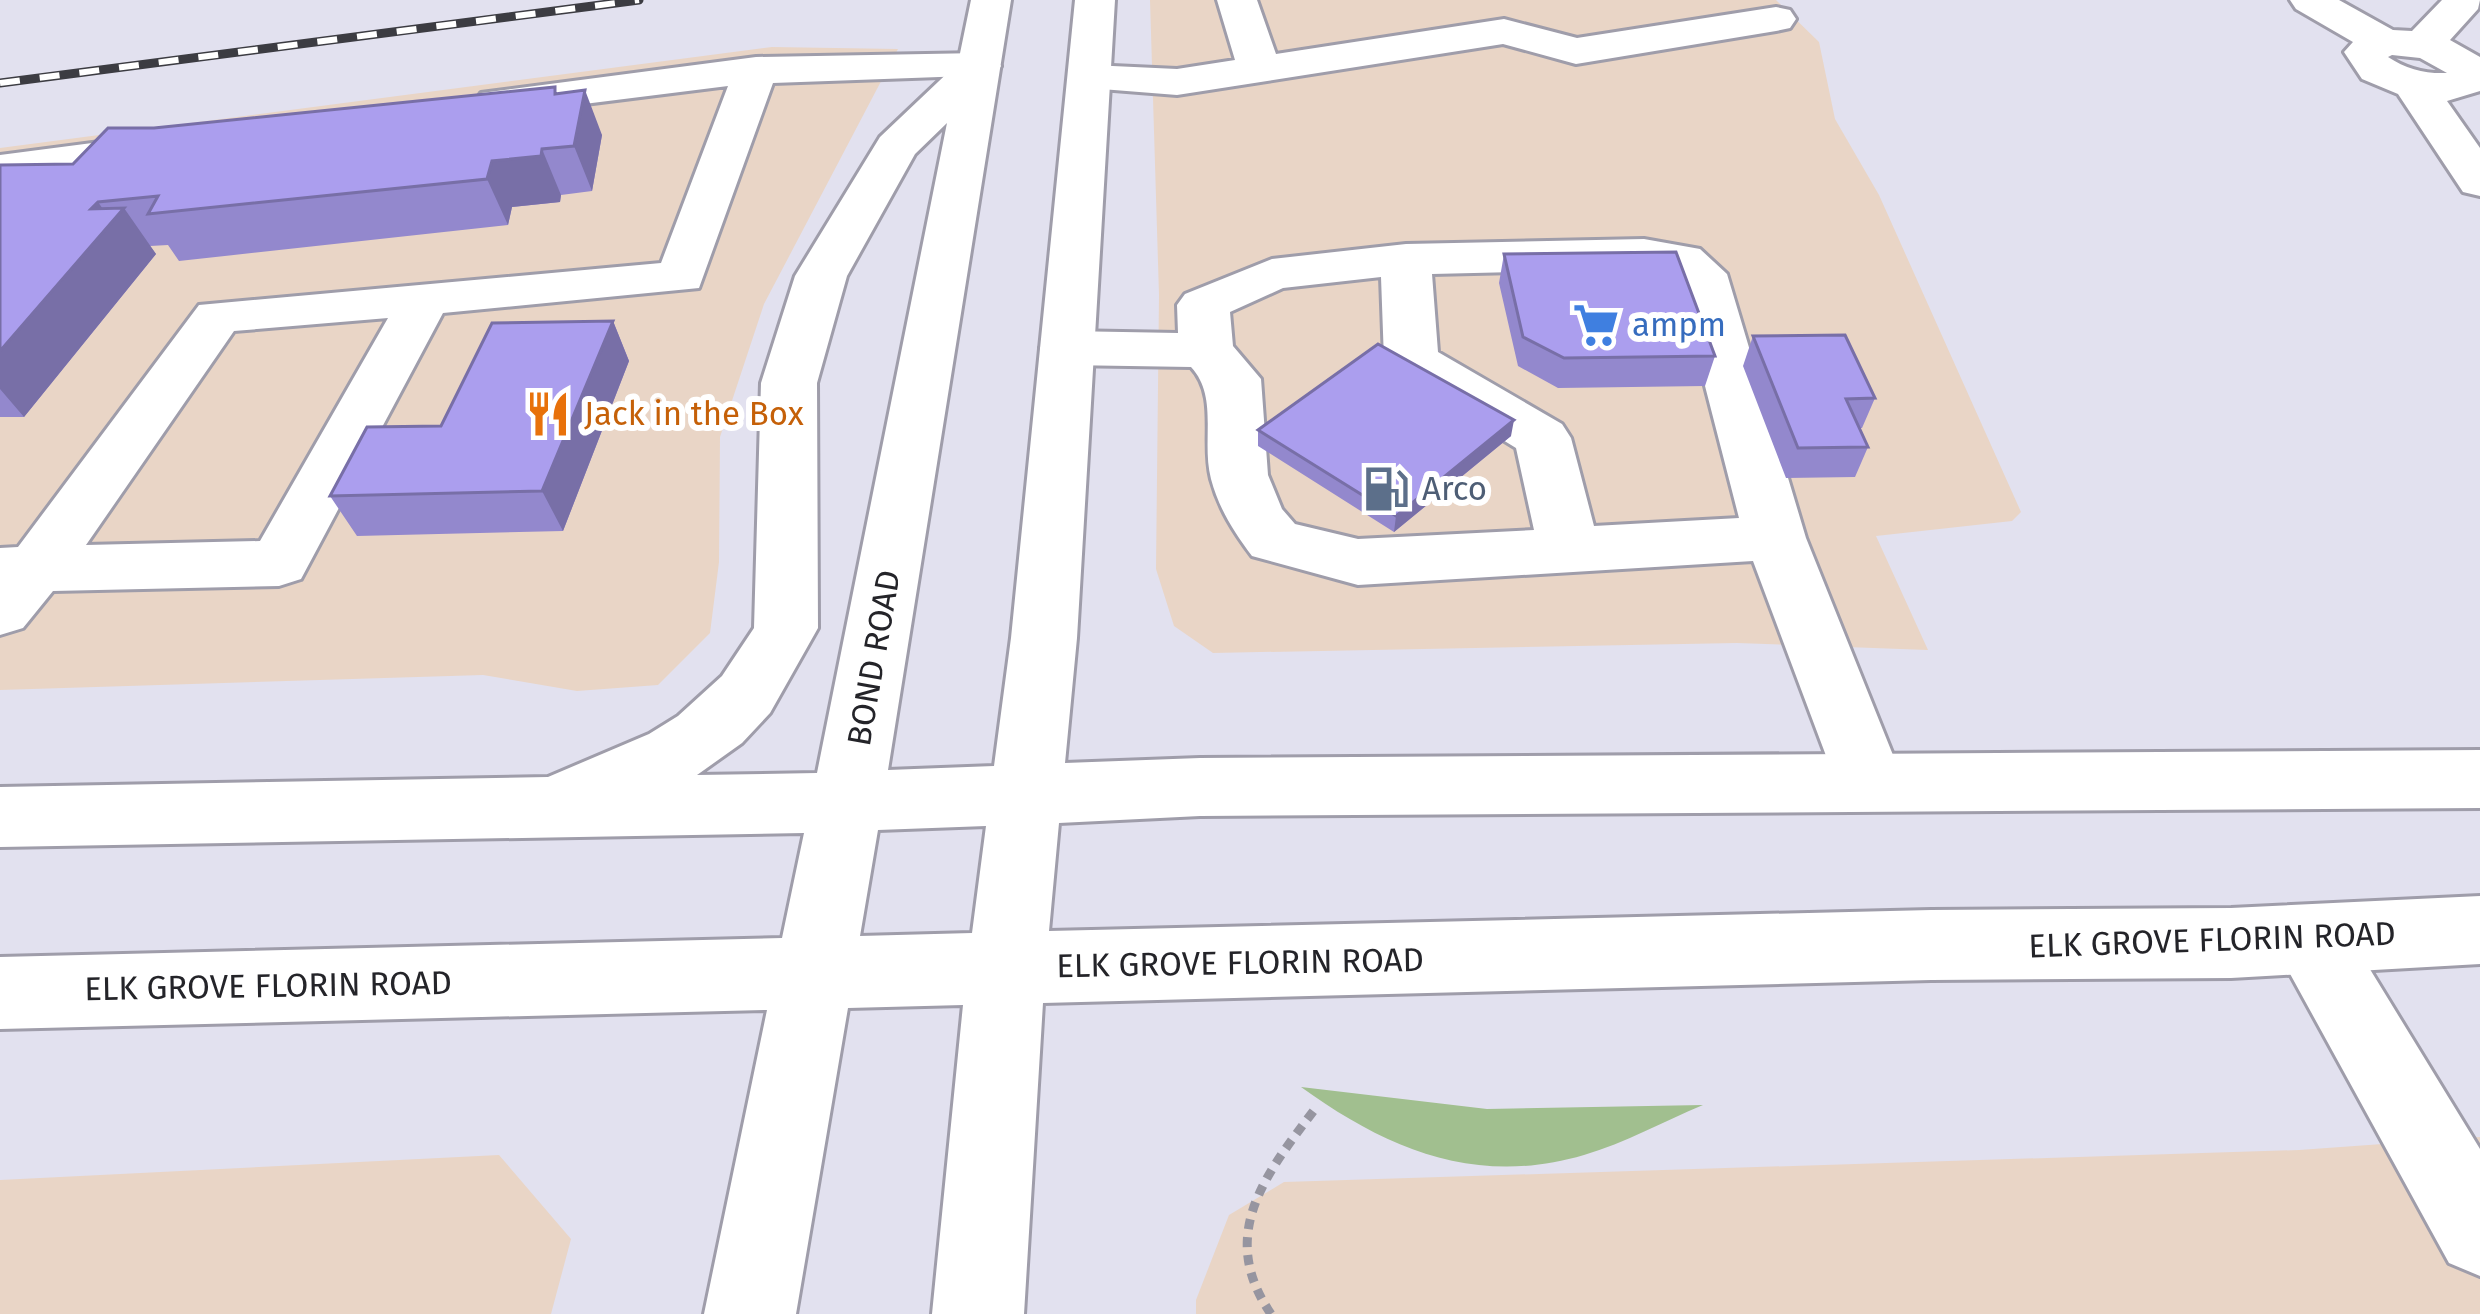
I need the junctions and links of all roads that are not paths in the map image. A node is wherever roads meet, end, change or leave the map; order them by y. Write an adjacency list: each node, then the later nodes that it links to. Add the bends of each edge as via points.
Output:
1 (991, 0): 8 (main road, BOND ROAD)
2 (1237, 0): 9 (main road)
3 (2310, 0): 7 (main road)
4 (2464, 0): 7 (main road)
5 (1100, 1): 11 (main road)
6 (1776, 19): 9 (main road, via 1576,51 1504,31)
7 (2406, 57): 15 (main road)
8 (980, 66): 10 (main road); 26 (main road, BOND ROAD); 27 (main road, via 896,147 821,276 789,383 786,628 769,667 687,746)
9 (1259, 67): 11 (main road, via 1177,82)
10 (756, 70): 12 (main road); 17 (main road, via 681,277)
11 (1091, 78): 18 (main road)
12 (451, 109)
13 (218, 140): 14 (main road)
14 (0, 169)
15 (2480, 182)
16 (1406, 259): 19 (main road, via 1272,274 1238,289 1203,305); 20 (main road, via 1644,254 1682,260 1702,274); 21 (main road, via 1412,360 1542,438)
17 (424, 298): 22 (main road, via 218,316); 22 (main road, via 279,563)
18 (1067, 348): 19 (main road); 25 (main road)
19 (1206, 350): 21 (main road, via 1234,379 1239,475 1274,541 1358,562)
20 (1774, 538): 21 (main road); 24 (main road)
21 (1570, 550)
22 (12, 584)
23 (2480, 778): 24 (main road)
24 (1868, 780): 25 (main road, via 1200,787)
25 (1026, 797): 26 (main road); 31 (main road)
26 (847, 802): 27 (main road); 32 (main road, BOND ROAD)
27 (550, 806): 28 (main road)
28 (0, 817)
29 (2480, 930): 30 (main road, ELK GROVE FLORIN ROAD)
30 (2311, 940): 31 (main road, ELK GROVE FLORIN ROAD); 34 (main road)
31 (1006, 969): 32 (main road, ELK GROVE FLORIN ROAD); 36 (main road)
32 (814, 974): 33 (main road, ELK GROVE FLORIN ROAD); 35 (main road, BOND ROAD)
33 (0, 992)
34 (2480, 1232)
35 (750, 1314)
36 (978, 1314)

